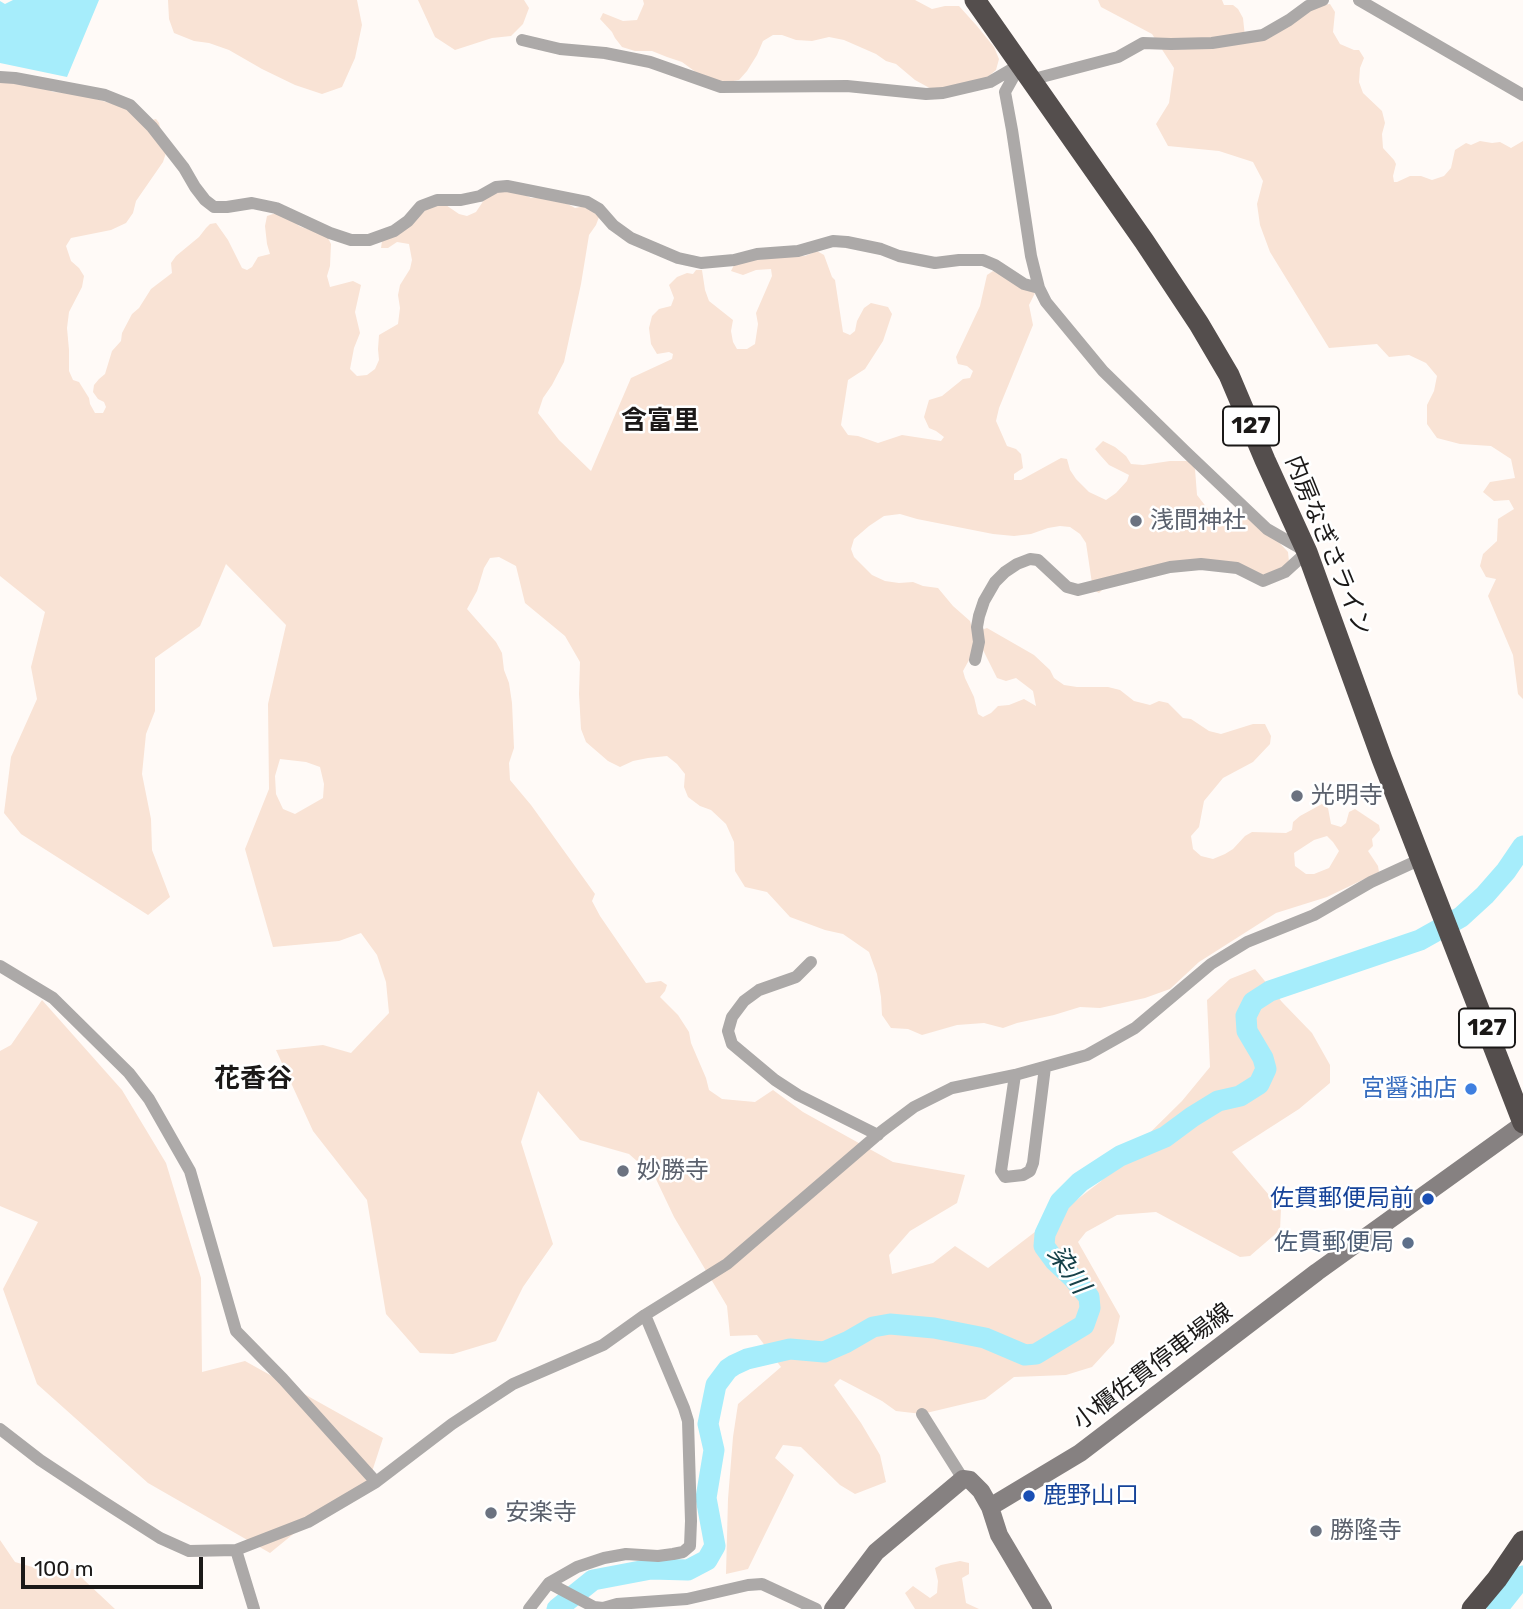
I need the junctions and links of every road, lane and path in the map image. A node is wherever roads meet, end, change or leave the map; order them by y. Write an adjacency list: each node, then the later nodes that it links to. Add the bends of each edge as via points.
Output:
1 (975, 0): 5 (highway, 内房なぎさライン / 127)
2 (1323, 0): 5 (street, via 1263,35 1212,43 1143,43 1118,57)
3 (1359, 0): 7 (street)
4 (522, 40): 5 (street, via 650,62 721,87 848,86 926,94)
5 (1025, 72): 8 (street, via 1005,92); 9 (highway, 内房なぎさライン / 127, via 1199,324 1223,365)
6 (0, 77): 8 (street, via 105,95 130,105 214,207 253,203 276,208 351,240 369,240 394,231 429,202 461,200 507,186 587,202 631,238 701,263 848,242 935,263 983,260)
7 (1523, 95)
8 (1039, 288): 9 (street, via 1102,372 1267,529)
9 (1307, 551): 10 (street, via 1285,572 1263,581 1237,568 1201,564 1078,590 1067,587 1038,560 1030,559 1005,572 984,601); 11 (highway, 内房なぎさライン / 127)
10 (975, 660)
11 (1421, 859): 14 (street, via 1314,915 1247,943 1211,964 1135,1028 1087,1055); 16 (highway, 内房なぎさライン / 127)
12 (811, 962): 17 (street, via 796,977 759,990 744,1001 728,1031 732,1044 775,1080)
13 (0, 966): 22 (street, via 53,998 130,1073 149,1099 190,1171 236,1331)
14 (1045, 1067): 15 (street); 15 (street, via 1033,1163 1023,1175 1004,1177 1001,1171)
15 (1015, 1075): 17 (street, via 952,1088 914,1107)
16 (1523, 1123): 23 (main road, 小櫃佐貫停車場線, via 1317,1272 1080,1454)
17 (878, 1135): 18 (street, via 727,1264)
18 (645, 1315): 22 (street, via 603,1345 513,1384); 26 (street, via 688,1421 690,1546 673,1554 604,1558 577,1567)
19 (922, 1415): 21 (street)
20 (0, 1429): 25 (street, via 160,1538 189,1551)
21 (963, 1479): 23 (main road, via 981,1490); 30 (main road, via 876,1552)
22 (376, 1482): 25 (street, via 308,1522)
23 (990, 1507): 31 (main road, via 999,1535)
24 (1523, 1541): 32 (highway)
25 (236, 1550): 27 (street)
26 (552, 1585): 28 (street); 29 (street, via 603,1608 762,1584)
27 (254, 1609)
28 (529, 1609)
29 (817, 1609)
30 (833, 1609)
31 (1043, 1609)
32 (1472, 1609)

